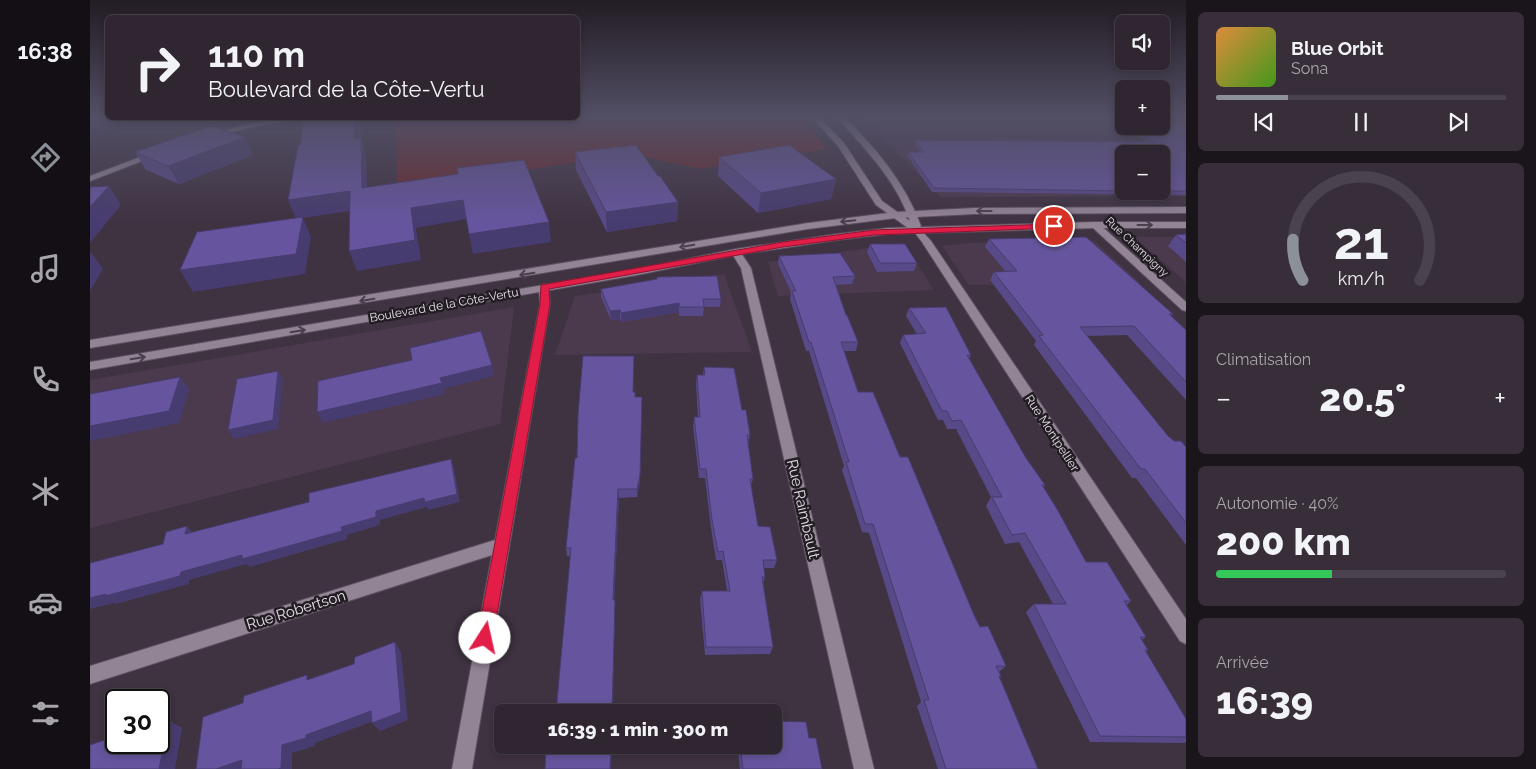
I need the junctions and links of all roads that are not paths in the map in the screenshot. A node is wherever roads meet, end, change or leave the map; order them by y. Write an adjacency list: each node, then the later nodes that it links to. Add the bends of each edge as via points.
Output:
1 (163, 151): 4 (street)
2 (845, 151): 7 (street, via 879,203)
3 (872, 151): 6 (street, via 904,196)
4 (90, 179)
5 (1186, 210): 6 (street, Boulevard de la Côte-Vertu, one-way to 6)
6 (911, 214): 7 (street, Boulevard de la Côte-Vertu); 10 (street)
7 (896, 215): 10 (street); 14 (street, Boulevard de la Côte-Vertu, one-way to 14, via 771,232)
8 (1095, 225): 9 (street, Boulevard de la Côte-Vertu, one-way to 9); 10 (street, Boulevard de la Côte-Vertu); 13 (street, Rue Champigny)
9 (1186, 225)
10 (918, 231): 11 (street, Boulevard de la Côte-Vertu, via 874,232); 17 (street, Rue Montpellier)
11 (736, 252): 12 (street, Boulevard de la Côte-Vertu); 20 (street, Rue Raimbault, via 746,268)
12 (544, 288): 15 (street, Boulevard de la Côte-Vertu, one-way to 12); 16 (street, via 545,304)
13 (1186, 308)
14 (90, 344)
15 (90, 366)
16 (502, 545): 18 (street, Rue Robertson); 19 (street)
17 (1186, 635)
18 (90, 675)
19 (462, 769)
20 (864, 769)

